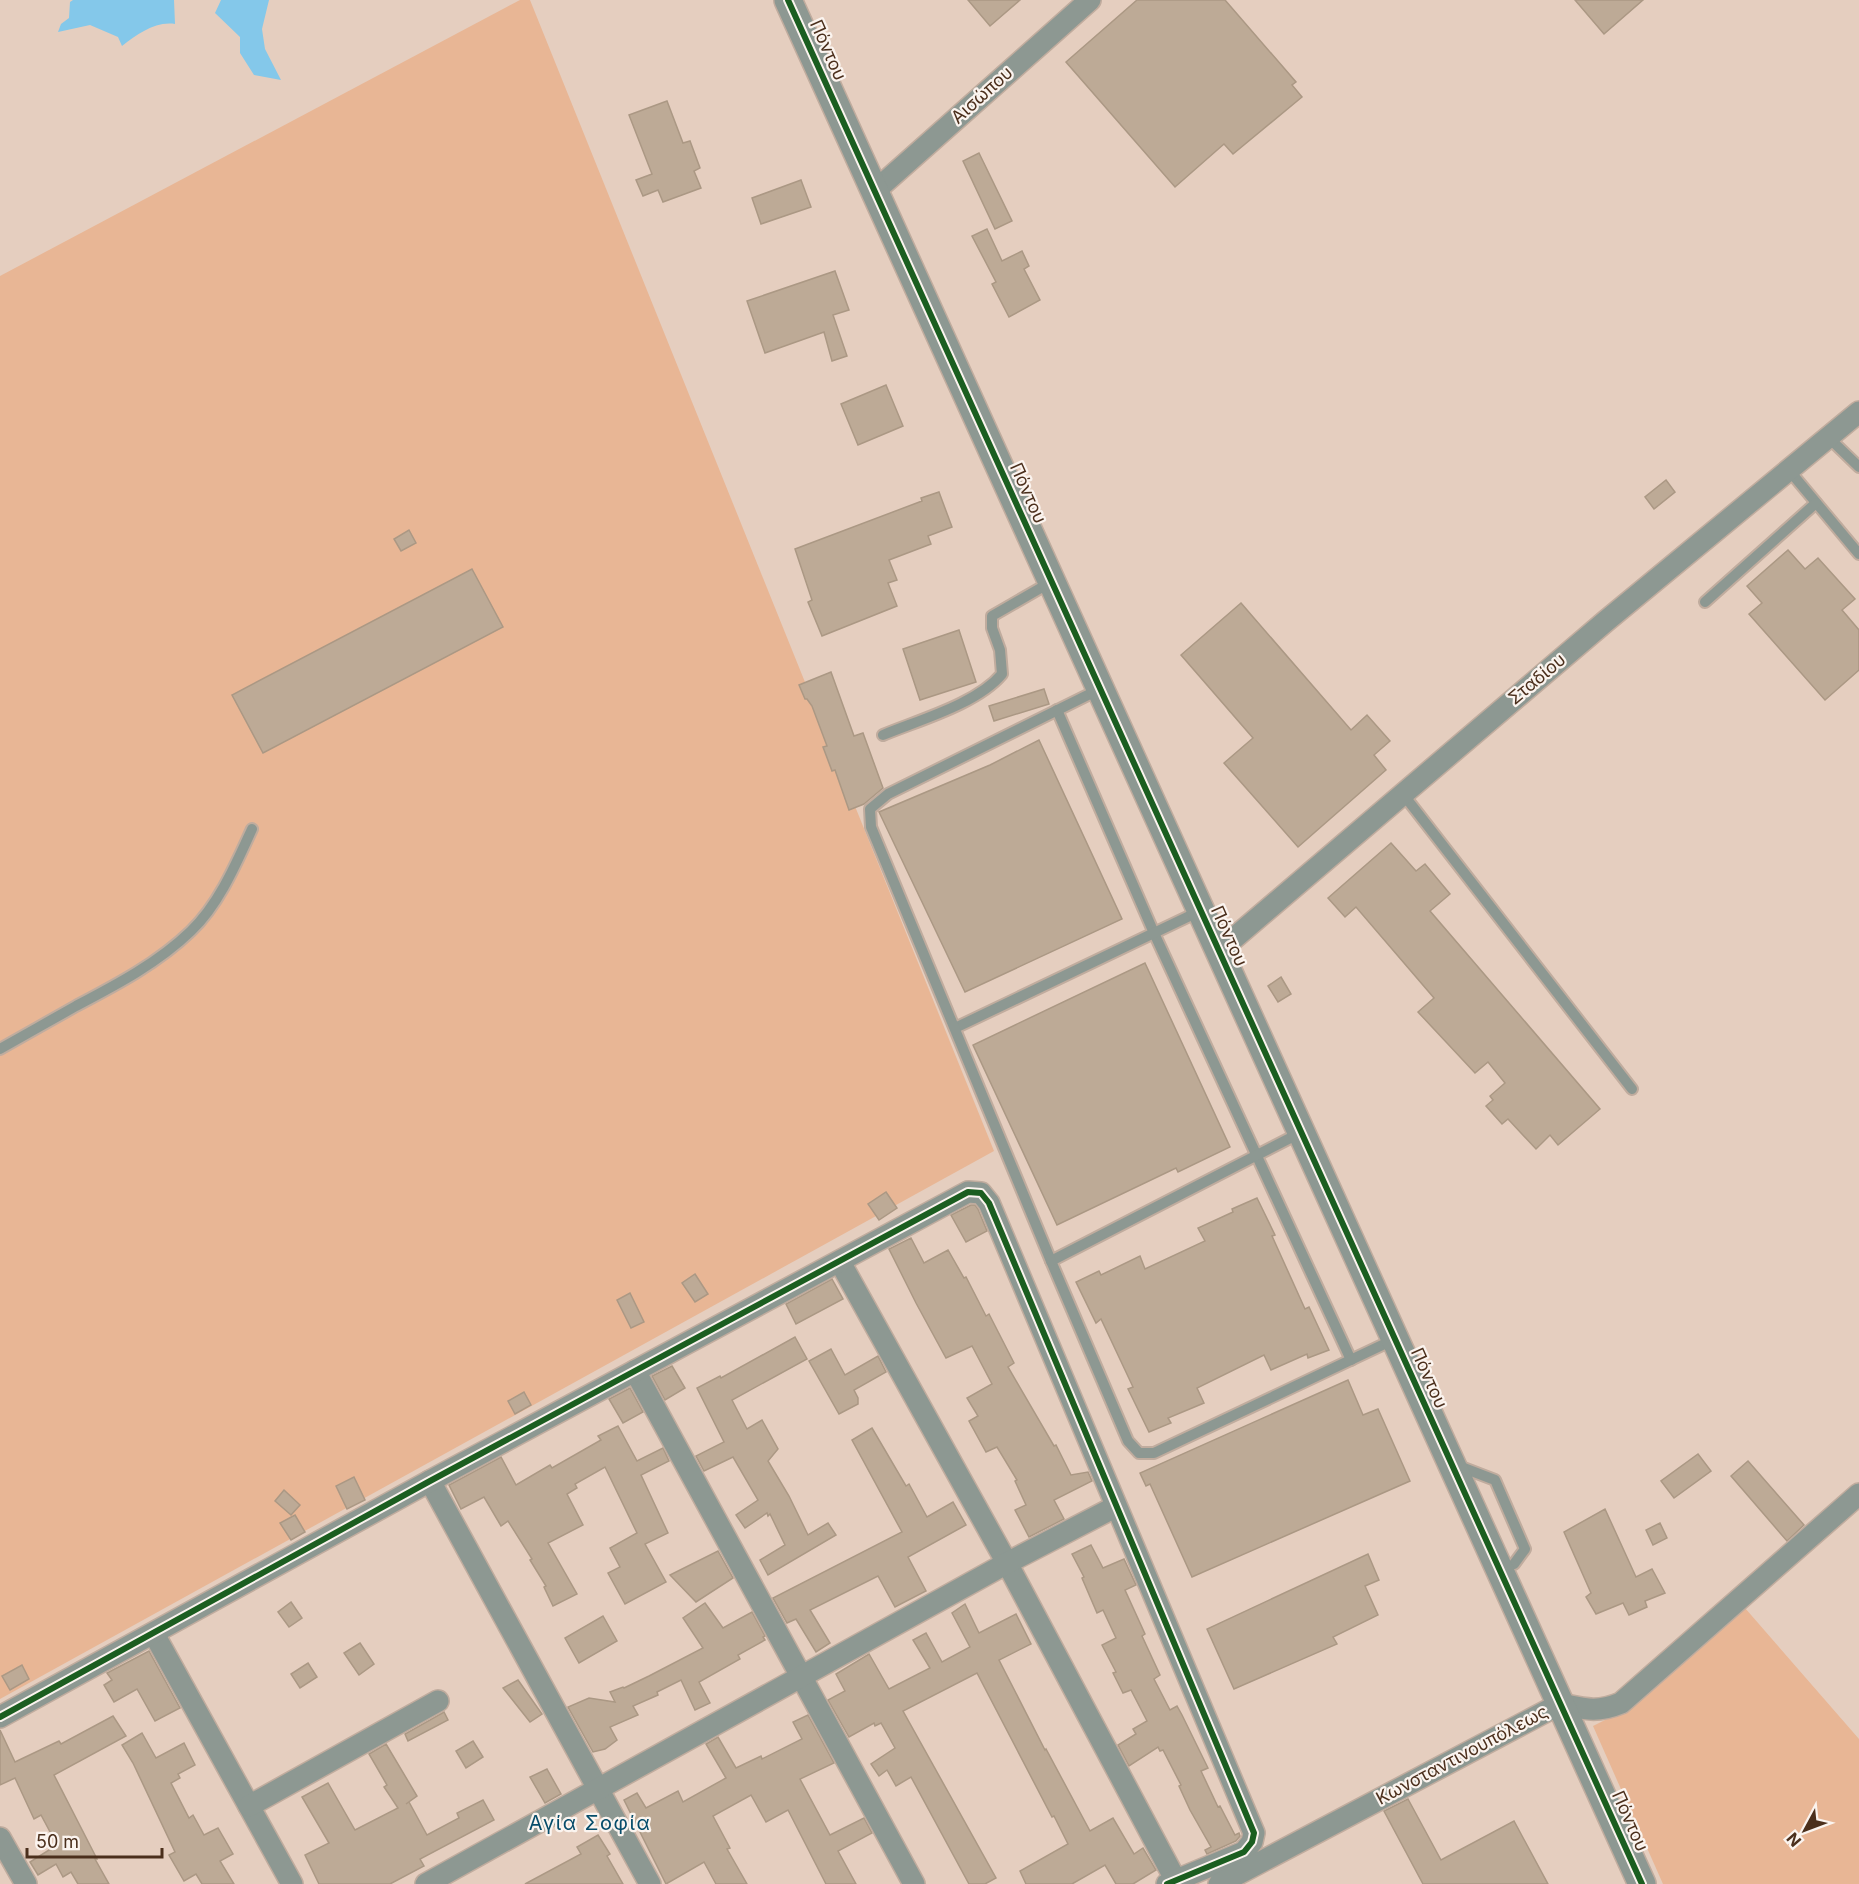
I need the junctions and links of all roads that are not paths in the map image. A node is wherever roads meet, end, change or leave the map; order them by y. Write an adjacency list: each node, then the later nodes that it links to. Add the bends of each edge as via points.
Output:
1 (788, 0): 3 (street, Πόντου)
2 (1090, 0): 3 (street, Αισώπου)
3 (874, 191): 10 (street, Πόντου)
4 (1859, 412): 5 (street, Σταδίου)
5 (1828, 437): 6 (lane); 7 (street, Σταδίου)
6 (1859, 466)
7 (1788, 469): 8 (lane); 15 (street, Σταδίου)
8 (1816, 503): 9 (lane); 11 (lane)
9 (1859, 554)
10 (1052, 581): 12 (street, Πόντου); 14 (lane, via 992,616 1002,674 995,682 975,697)
11 (1705, 602)
12 (1100, 688): 13 (lane); 17 (street, Πόντου)
13 (1057, 710): 18 (lane); 20 (lane, via 888,794 870,809 870,827)
14 (883, 735)
15 (1403, 794): 19 (street, Σταδίου); 22 (lane)
16 (252, 829): 21 (lane, via 233,869 192,931 125,981)
17 (1201, 910): 18 (lane); 19 (street, Πόντου)
18 (1154, 933): 20 (lane); 24 (lane)
19 (1219, 951): 23 (street, Πόντου)
20 (955, 1028): 26 (lane)
21 (0, 1049)
22 (1632, 1089)
23 (1301, 1132): 24 (lane); 27 (street, Πόντου)
24 (1257, 1155): 26 (lane); 28 (lane)
25 (840, 1262): 29 (street); 33 (street, via 968,1191 981,1193 989,1203); 34 (street)
26 (1051, 1262): 28 (lane, via 1128,1442 1139,1453 1154,1453)
27 (1395, 1339): 28 (lane); 30 (street, Πόντου)
28 (1351, 1360)
29 (635, 1371): 31 (street); 37 (street)
30 (1451, 1463): 35 (lane, via 1495,1480 1524,1549); 39 (street, Πόντου)
31 (430, 1481): 36 (street); 41 (street)
32 (1859, 1494): 39 (street, Κωνσταντινουπόλεως, via 1621,1703 1592,1711)
33 (1115, 1507): 34 (street); 44 (street, via 1254,1833 1244,1852)
34 (1007, 1563): 37 (street); 44 (street)
35 (1514, 1564)
36 (154, 1634): 40 (street); 42 (street)
37 (801, 1677): 41 (street); 49 (street)
38 (438, 1701): 42 (street)
39 (1560, 1704): 50 (street, Κωνσταντινουπόλεως); 51 (street, Πόντου)
40 (0, 1717)
41 (598, 1790): 47 (street); 48 (street)
42 (249, 1806): 46 (street)
43 (0, 1838): 45 (street)
44 (1171, 1882)
45 (26, 1884)
46 (292, 1884)
47 (426, 1884)
48 (650, 1884)
49 (914, 1884)
50 (1219, 1884)
51 (1642, 1884)

